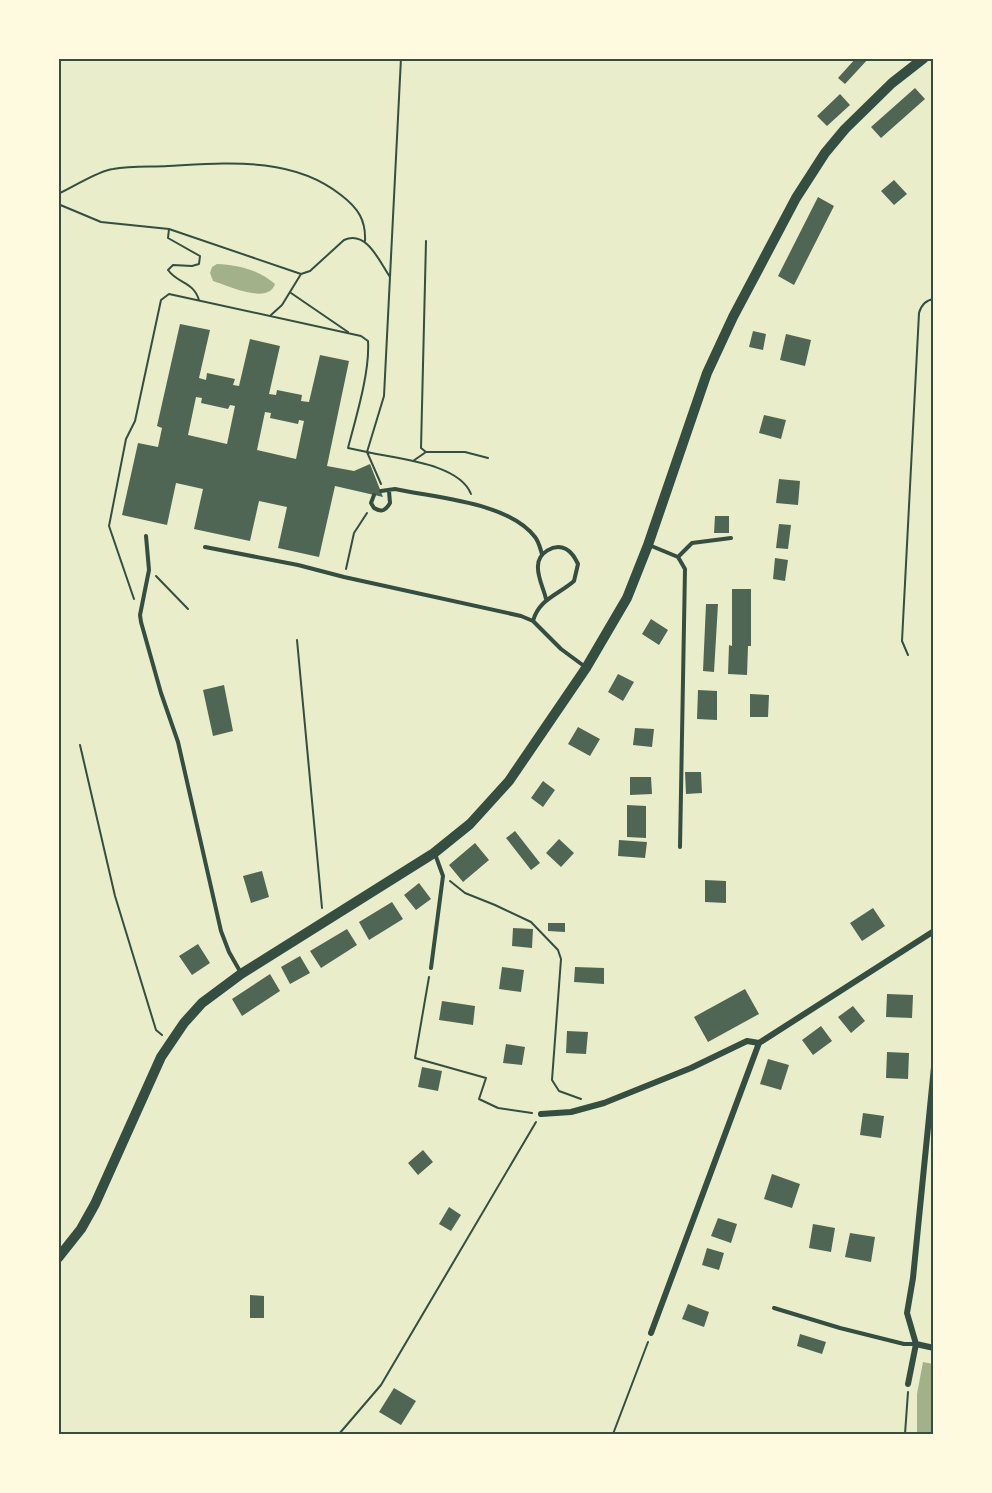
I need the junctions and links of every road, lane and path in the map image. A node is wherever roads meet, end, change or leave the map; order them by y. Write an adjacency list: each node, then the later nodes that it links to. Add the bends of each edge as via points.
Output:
1 (401, 58): 9 (path)
2 (924, 58): 27 (main road, via 845,129 796,198 707,373)
3 (58, 194): 6 (path, via 111,169 225,163 277,167 317,180 347,199 365,225)
4 (58, 204): 5 (path, via 101,222)
5 (169, 229): 8 (path); 12 (path, via 168,238 200,256 199,264 173,265 168,270 191,285)
6 (365, 241): 8 (path, via 358,237 344,240 310,271); 9 (path)
7 (426, 241): 16 (path, via 421,448)
8 (301, 274): 10 (path)
9 (390, 277): 15 (path, via 384,396)
10 (291, 293): 13 (path); 14 (path)
11 (933, 299): 38 (path, via 921,305 919,313 902,641)
12 (200, 301): 13 (path); 35 (path, via 169,294 161,300 109,526)
13 (270, 316): 14 (path)
14 (350, 333): 15 (path, via 368,341 368,350 348,448)
15 (367, 452): 18 (path); 19 (path)
16 (426, 452): 17 (path, via 465,452); 18 (path)
17 (488, 458)
18 (413, 460): 24 (path, via 454,476 470,490)
19 (381, 484)
20 (381, 491): 21 (lane)
21 (389, 491): 23 (lane, via 390,502 385,510); 24 (lane, via 395,489)
22 (374, 495): 23 (lane)
23 (372, 506): 32 (path, via 354,533)
24 (475, 506): 29 (lane, via 525,526 537,539)
25 (146, 536): 31 (lane)
26 (731, 538): 30 (lane, via 692,543)
27 (648, 545): 30 (lane); 39 (main road, via 627,598)
28 (205, 547): 32 (lane)
29 (542, 554): 33 (lane, via 537,565); 33 (lane, via 558,547 567,550 578,564 574,581)
30 (678, 557): 41 (lane, via 685,569)
31 (149, 570): 34 (path); 35 (lane)
32 (344, 577): 36 (lane)
33 (546, 599): 36 (lane)
34 (189, 609)
35 (140, 615): 47 (lane, via 178,742 221,931)
36 (533, 621): 39 (lane)
37 (297, 639): 44 (path)
38 (908, 655)
39 (586, 668): 42 (main road, via 509,781 470,824)
40 (80, 745): 48 (path, via 115,896 156,1030)
41 (680, 847)
42 (434, 853): 43 (lane); 44 (main road)
43 (443, 876): 46 (lane); 51 (path, via 465,893 531,922 558,950 561,959 552,1080 559,1091 584,1101)
44 (323, 923): 47 (main road)
45 (933, 931): 49 (street)
46 (431, 968): 52 (path, via 415,1058 486,1078 479,1099 498,1108)
47 (241, 974): 48 (main road, via 202,1003)
48 (171, 1040): 53 (main road, via 96,1204)
49 (759, 1043): 51 (street, via 747,1041); 55 (street)
50 (933, 1066): 56 (street, via 907,1313)
51 (604, 1103): 52 (street, via 572,1112)
52 (541, 1114): 59 (path, via 381,1385)
53 (58, 1258)
54 (774, 1308): 56 (lane)
55 (651, 1333): 60 (path)
56 (916, 1344): 57 (street); 58 (street)
57 (933, 1348)
58 (908, 1384): 61 (path)
59 (339, 1434)
60 (613, 1434)
61 (905, 1434)

